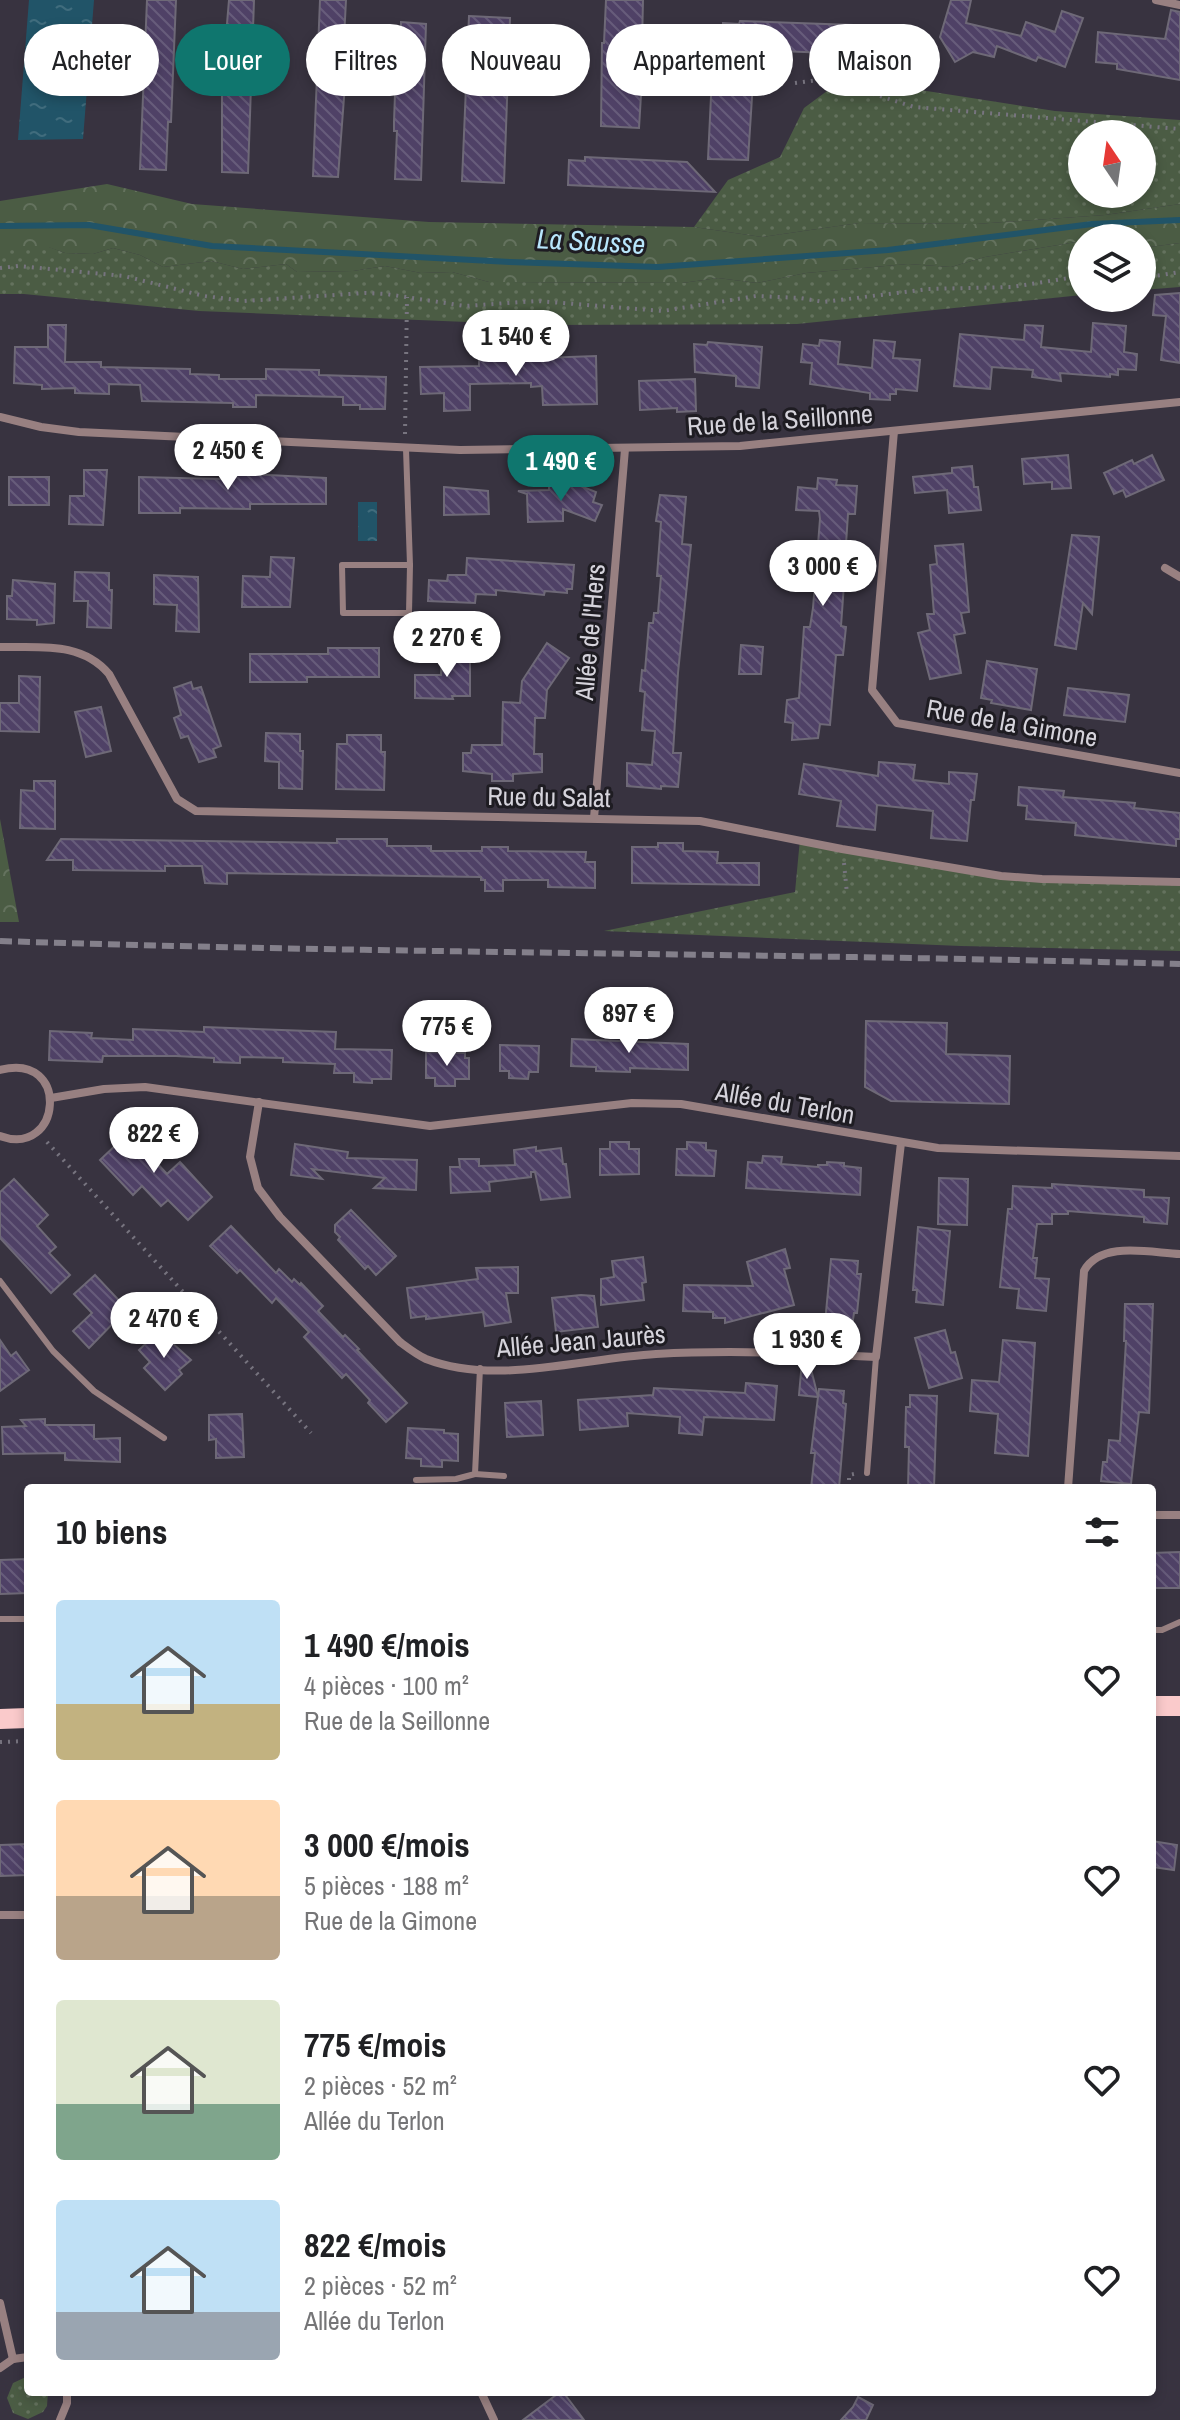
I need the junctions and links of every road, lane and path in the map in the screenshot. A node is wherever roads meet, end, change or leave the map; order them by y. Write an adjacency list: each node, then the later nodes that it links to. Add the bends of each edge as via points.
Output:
1 (1156, 0): 2 (street)
2 (1180, 5)
3 (795, 83): 4 (path, via 827,79 914,107)
4 (1180, 129)
5 (0, 268): 9 (path, via 124,276 244,301 365,293)
6 (1180, 272): 7 (path)
7 (1156, 276)
8 (1068, 278): 9 (path, via 824,302 756,296 663,311 537,301 465,306)
9 (407, 297): 13 (path)
10 (1180, 402): 12 (street, Rue de la Seillonne)
11 (4, 418): 13 (street, Rue de la Seillonne, via 79,432)
12 (894, 431): 14 (street, Rue de la Seillonne, via 740,446); 19 (street, Rue de la Gimone, via 872,690 897,723)
13 (406, 449): 14 (street, Rue de la Seillonne); 15 (lane)
14 (625, 449): 20 (street, Allée de l'Hers)
15 (410, 565): 15 (lane, via 409,613 343,613 342,565)
16 (1165, 568): 17 (street)
17 (1180, 577)
18 (0, 647): 20 (street, Rue du Salat, via 76,650 100,664 177,799 196,811)
19 (1180, 773)
20 (594, 818): 21 (street, Rue du Salat, via 700,821)
21 (842, 849): 22 (street, Rue du Salat, via 1014,877); 23 (path)
22 (1180, 882)
23 (847, 894)
24 (0, 1070): 25 (street, via 32,1071)
25 (51, 1098): 26 (street, Allée du Terlon, via 145,1087); 27 (street, via 51,1110)
26 (259, 1102): 29 (street, Allée du Terlon, via 430,1126 632,1103 681,1104); 34 (street, Allée Jean Jaurès, via 250,1157 258,1188 280,1217 400,1342 423,1358)
27 (38, 1132): 28 (street, via 16,1139); 35 (path)
28 (0, 1136)
29 (901, 1143): 30 (street, Allée du Terlon); 33 (street)
30 (1180, 1156)
31 (1180, 1254): 43 (street, via 1114,1252 1099,1255 1084,1271)
32 (0, 1281): 36 (lane, via 53,1351 94,1391)
33 (876, 1357): 34 (street, Allée Jean Jaurès, via 750,1351); 37 (lane)
34 (480, 1368): 38 (lane)
35 (311, 1433)
36 (164, 1438)
37 (867, 1473)
38 (475, 1474): 40 (lane); 41 (lane)
39 (849, 1475): 42 (path)
40 (504, 1476)
41 (416, 1480)
42 (849, 1484)
43 (1068, 1484)
44 (1156, 1515): 45 (street)
45 (1180, 1515)
46 (0, 1619): 47 (lane)
47 (24, 1619)
48 (1180, 1622): 49 (lane)
49 (1156, 1630)
50 (1156, 1706): 51 (main road)
51 (1180, 1706)
52 (24, 1718): 53 (main road)
53 (0, 1719)
54 (24, 1741): 55 (path)
55 (0, 1742)
56 (0, 1915): 57 (street)
57 (24, 1915)
58 (0, 2303): 60 (street)
59 (24, 2358): 60 (street)
60 (13, 2359): 61 (street)
61 (0, 2368)
62 (67, 2396): 64 (street)
63 (483, 2396): 65 (street)
64 (60, 2420)
65 (494, 2420)

